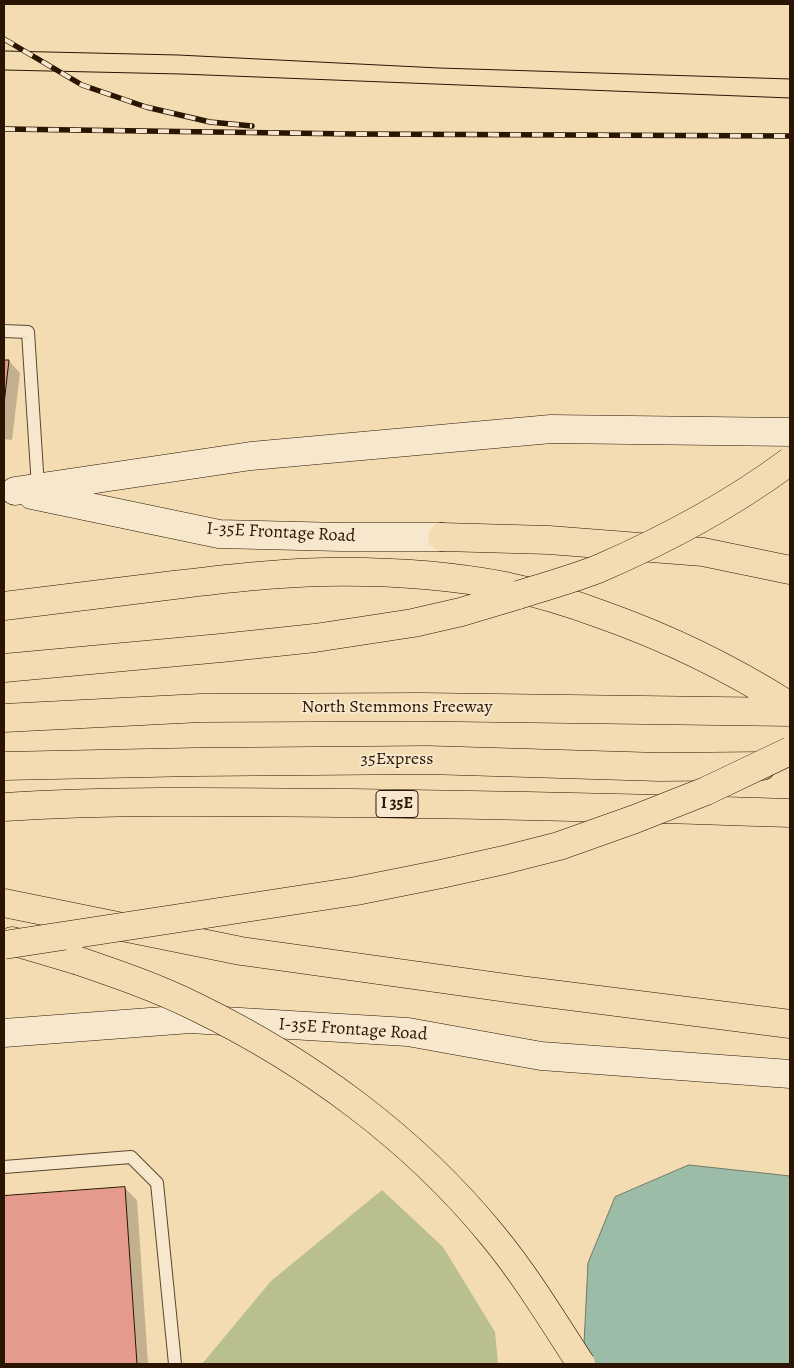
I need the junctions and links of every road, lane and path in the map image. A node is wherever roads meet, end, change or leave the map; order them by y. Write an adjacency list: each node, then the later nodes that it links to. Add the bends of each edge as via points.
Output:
1 (4, 331): 4 (lane, via 28,332)
2 (790, 432): 4 (main road, via 551,429 251,456)
3 (790, 461): 8 (highway, bridge, via 718,508 658,541 596,569 461,612 315,638)
4 (19, 490): 5 (main road, I-35E Frontage Road, via 218,534)
5 (442, 537): 6 (highway, via 549,540 703,552)
6 (790, 570)
7 (4, 606): 9 (highway, bridge, via 213,581 325,572 421,576 505,586 558,599 674,642 720,664)
8 (4, 668)
9 (790, 706)
10 (790, 712): 11 (highway, North Stemmons Freeway, via 211,708)
11 (4, 718)
12 (790, 751): 19 (highway, bridge, via 706,791 635,819 559,846 504,860 356,891)
13 (4, 766): 14 (highway, 35Express, via 428,760 660,767)
14 (790, 766)
15 (4, 807): 16 (highway, I 35E, via 255,802 589,806)
16 (790, 813)
17 (4, 903): 20 (highway, via 241,950)
18 (4, 939): 25 (highway, bridge, via 132,979 196,1006 327,1083 377,1121 431,1169 494,1236)
19 (4, 945)
20 (790, 1024)
21 (4, 1033): 22 (main road, I-35E Frontage Road, via 200,1020 408,1032 542,1056)
22 (790, 1074)
23 (4, 1167): 24 (lane, via 131,1157 157,1183)
24 (175, 1364)
25 (581, 1364)

